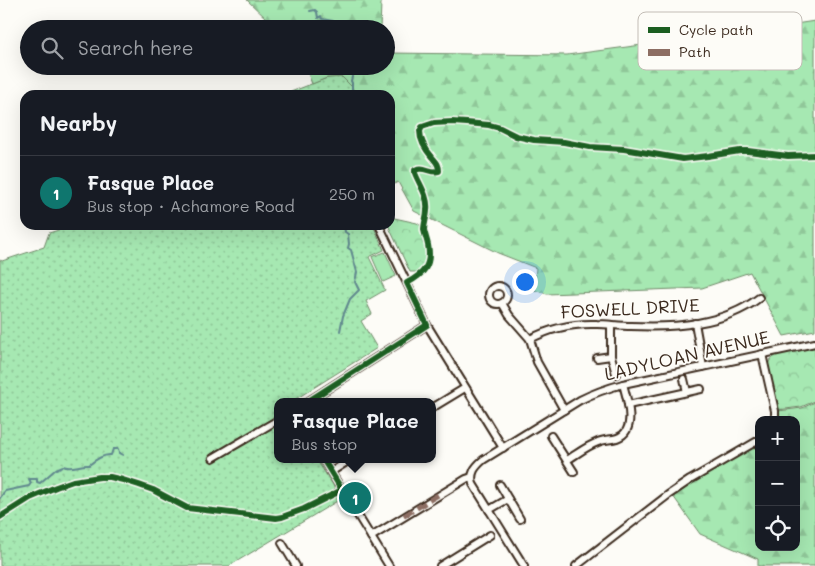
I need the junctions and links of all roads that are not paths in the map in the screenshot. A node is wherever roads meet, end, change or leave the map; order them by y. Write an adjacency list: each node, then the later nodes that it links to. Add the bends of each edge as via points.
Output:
1 (382, 230): 5 (street)
2 (759, 298): 4 (street, FOSWELL DRIVE, via 728,314)
3 (502, 303): 7 (street)
4 (695, 323): 6 (street, FOSWELL DRIVE); 12 (street)
5 (427, 325): 16 (street); 19 (street)
6 (611, 325): 7 (street, FOSWELL DRIVE, via 569,326 549,330); 10 (street)
7 (530, 339): 22 (street, via 540,367)
8 (815, 343): 9 (street, LADYLOAN AVENUE)
9 (762, 354): 12 (street, LADYLOAN AVENUE); 23 (street)
10 (612, 356): 11 (street); 13 (street)
11 (597, 358)
12 (703, 367): 15 (street, LADYLOAN AVENUE)
13 (616, 374)
14 (684, 379): 18 (street)
15 (623, 384): 20 (street); 22 (street, LADYLOAN AVENUE, via 592,394)
16 (465, 388): 21 (street); 27 (street)
17 (701, 389): 18 (street)
18 (687, 392): 20 (street)
19 (313, 398)
20 (628, 405): 29 (street, via 627,430)
21 (436, 406)
22 (564, 410): 27 (street, LADYLOAN AVENUE)
23 (775, 416)
24 (274, 422): 28 (street)
25 (551, 436): 29 (street)
26 (755, 442): 46 (street, via 668,495)
27 (503, 448): 34 (street, LADYLOAN AVENUE, via 477,465)
28 (213, 458)
29 (567, 460): 33 (street)
30 (325, 463): 32 (street)
31 (345, 463): 32 (street)
32 (331, 472): 40 (street)
33 (574, 472)
34 (472, 476): 37 (street, via 473,484); 40 (street, LADYLOAN AVENUE)
35 (500, 485): 36 (street)
36 (508, 499): 37 (street); 38 (street)
37 (489, 510): 45 (street)
38 (520, 518)
39 (490, 535): 44 (street)
40 (371, 537): 43 (street)
41 (282, 543): 42 (street)
42 (296, 566)
43 (389, 566)
44 (440, 566)
45 (524, 566)
46 (576, 566)

